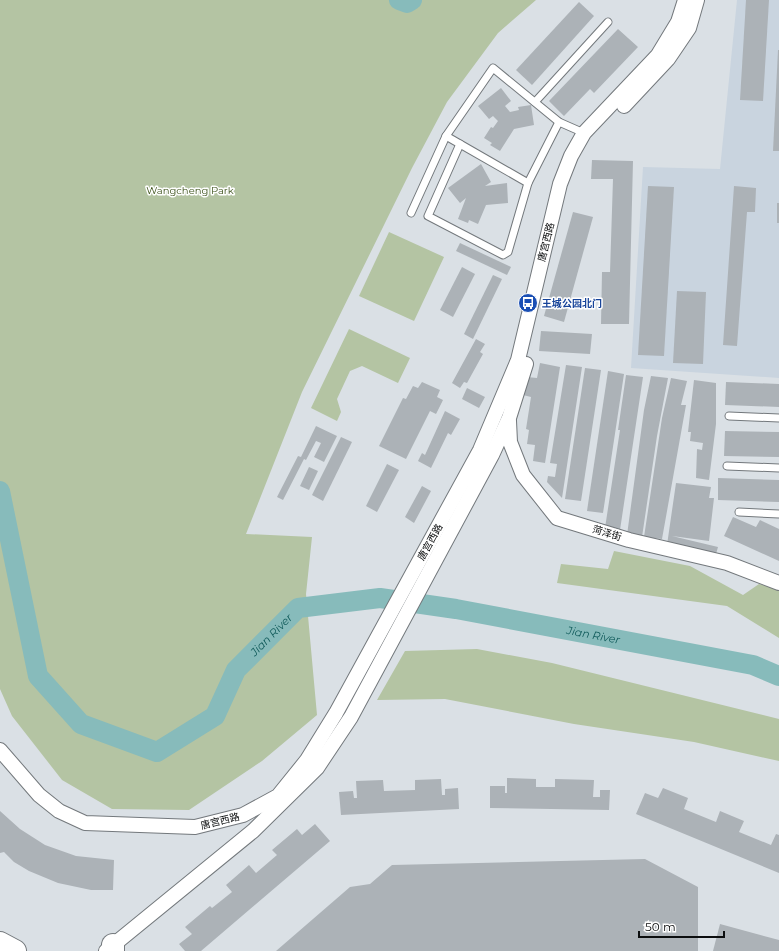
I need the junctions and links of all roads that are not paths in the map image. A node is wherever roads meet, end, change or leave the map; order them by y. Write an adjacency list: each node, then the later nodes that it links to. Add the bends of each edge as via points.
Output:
1 (685, 0): 6 (street, 唐宫西路, via 678,22 658,54)
2 (697, 0): 11 (street, 唐宫西路, via 689,28 668,59 590,140 576,161 566,188 528,361)
3 (608, 22): 4 (lane)
4 (535, 102): 5 (lane); 7 (lane, via 493,68)
5 (559, 122): 6 (lane); 9 (lane)
6 (584, 133): 11 (street, 唐宫西路, via 560,184)
7 (446, 136): 8 (lane); 10 (lane)
8 (460, 144): 9 (lane); 9 (lane, via 428,216 503,255 508,252)
9 (528, 183)
10 (411, 213)
11 (503, 415): 14 (street, 唐宫西路); 19 (street, 菏泽街, via 510,442 524,475 557,518 629,540 727,563)
12 (729, 416): 13 (lane)
13 (779, 418)
14 (486, 452): 20 (street, 唐宫西路, via 336,713 307,760 278,796 243,816 195,827 86,823 59,811 39,795); 22 (street, 唐宫西路, via 351,717 318,768 264,821)
15 (727, 466): 16 (lane)
16 (779, 468)
17 (739, 512): 18 (lane)
18 (779, 514)
19 (779, 583)
20 (0, 750)
21 (0, 943): 23 (main road)
22 (111, 949)
23 (15, 951)

